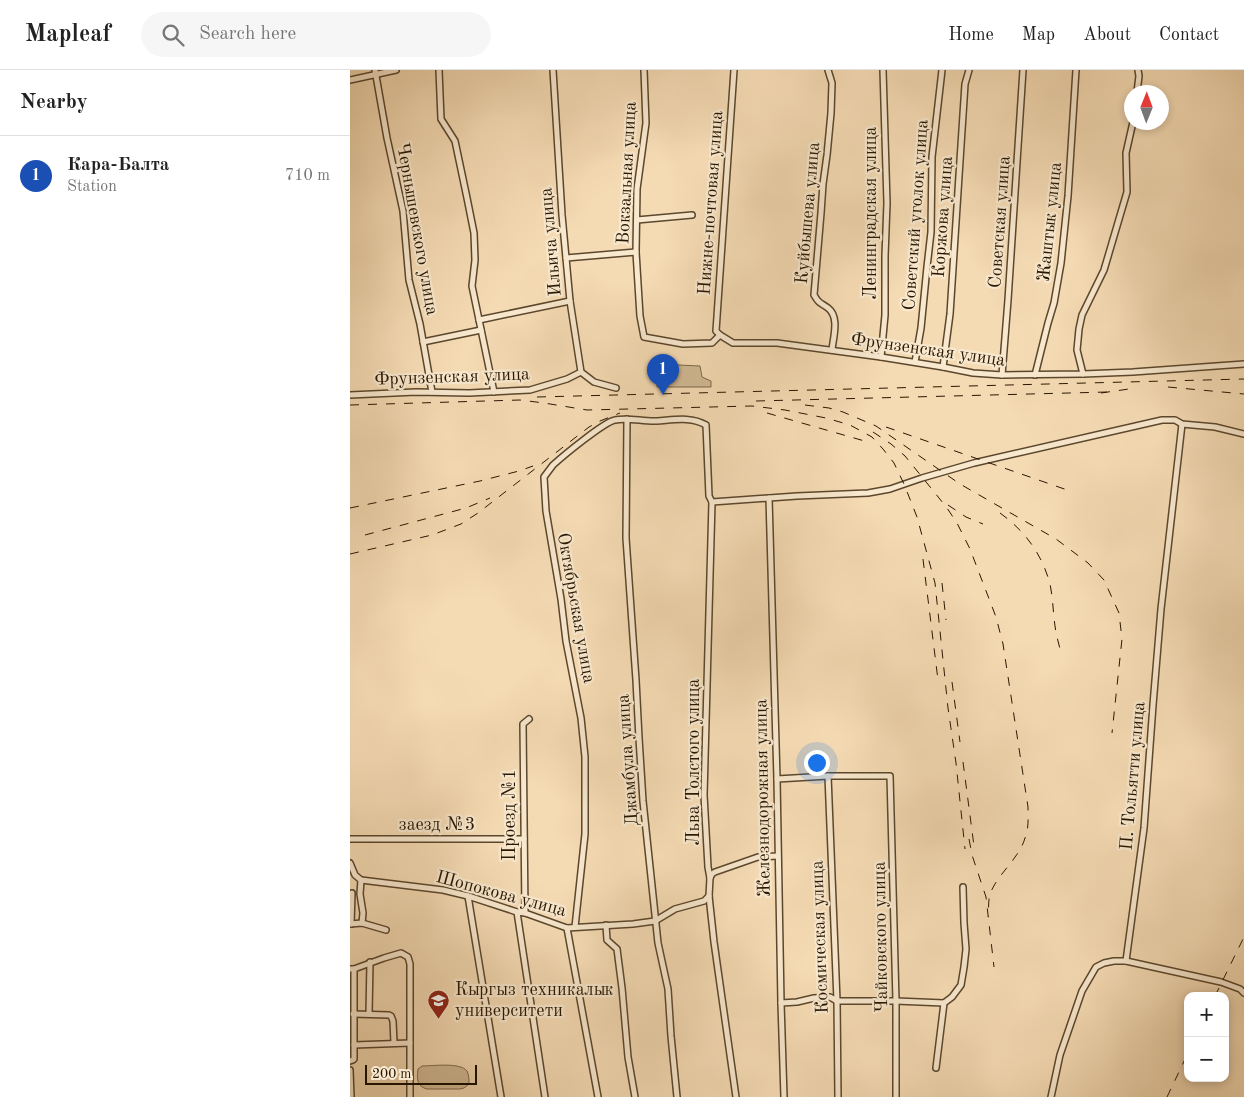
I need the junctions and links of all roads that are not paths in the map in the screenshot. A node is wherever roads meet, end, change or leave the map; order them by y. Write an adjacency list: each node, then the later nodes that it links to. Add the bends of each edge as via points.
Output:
1 (396, 70): 13 (street)
2 (439, 70): 22 (street, via 441,119 455,141 474,233 472,286)
3 (553, 70): 20 (street, Ильича улица)
4 (644, 70): 18 (street, Вокзальная улица, via 646,123 637,189)
5 (734, 70): 24 (street, Нижне-почтовая улица, via 716,331)
6 (828, 70): 26 (street, Куйбышева улица, via 832,83 831,113 814,296 818,303 830,309 834,317)
7 (883, 70): 27 (street, Ленинградская улица, via 887,203)
8 (942, 70): 28 (street, Советский уголок улица, via 932,157 931,232)
9 (969, 70): 30 (street, Коржова улица, via 965,84 951,305)
10 (1023, 70): 33 (street, Советская улица)
11 (1076, 70): 34 (street, Жаштык улица, via 1062,263)
12 (1138, 70): 15 (street)
13 (376, 72): 14 (street); 25 (street, Чернышевского улица, via 386,138 403,211 410,280)
14 (350, 80)
15 (1138, 85)
16 (1130, 130): 32 (street, via 1126,153 1127,192 1104,270 1079,329 1077,350)
17 (692, 215): 18 (street)
18 (637, 220): 19 (street, Вокзальная улица)
19 (636, 252): 20 (street); 24 (street, Вокзальная улица, via 644,337 683,344 712,343)
20 (566, 258): 21 (street, Ильича улица)
21 (570, 301): 22 (street); 31 (street, Ильича улица)
22 (479, 320): 23 (street)
23 (481, 330): 25 (street); 37 (street)
24 (720, 335): 26 (street, Фрунзенская улица, via 733,343 777,343)
25 (423, 342): 36 (street, Чернышевского улица)
26 (832, 350): 27 (street, Фрунзенская улица)
27 (881, 357): 28 (street, Фрунзенская улица)
28 (915, 362): 30 (street, Фрунзенская улица)
29 (1244, 364): 32 (street, Фрунзенская улица)
30 (943, 367): 33 (street, Фрунзенская улица)
31 (581, 372): 35 (street, via 594,382); 37 (street, Фрунзенская улица, via 567,380 530,390)
32 (1083, 374): 34 (street, Фрунзенская улица)
33 (1002, 375): 34 (street, Фрунзенская улица)
34 (1035, 375)
35 (616, 388)
36 (432, 392): 37 (street, Фрунзенская улица); 38 (street, Фрунзенская улица)
37 (494, 392)
38 (350, 395)
39 (627, 419): 41 (street, Октябрьская улица, via 682,419); 62 (street, Джамбула улица, via 626,538 638,738); 66 (street, Октябрьская улица, via 608,423 552,467 544,478 546,511 585,757 585,834)
40 (1182, 424): 42 (street); 43 (street, via 1169,419 1154,421 974,463 868,494); 69 (street, П. Тольятти улица, via 1161,609 1144,828)
41 (706, 425): 44 (street, Льва Толстого улица, via 709,496)
42 (1244, 434)
43 (769, 498): 44 (street); 47 (street, Железнодорожная улица)
44 (712, 502): 53 (street, Льва Толстого улица, via 704,795)
45 (529, 718): 49 (street, Проезд №1, via 523,724)
46 (828, 776): 47 (street); 73 (street, Чайковского улица, via 890,776); 74 (street, Космическая улица)
47 (777, 779): 50 (street, Железнодорожная улица)
48 (350, 839): 49 (street, заезд №3)
49 (524, 839): 61 (street, Проезд №1)
50 (778, 856): 53 (street, via 758,857 715,872); 75 (street, Железнодорожная улица)
51 (350, 863): 52 (street)
52 (351, 871): 54 (street)
53 (710, 878): 59 (street, Льва Толстого улица)
54 (361, 880): 57 (street); 58 (street, Шопокова улица)
55 (963, 887): 76 (street, via 964,967 961,985)
56 (351, 894): 57 (street); 64 (street)
57 (360, 894): 63 (street)
58 (468, 896): 60 (street, Шопокова улица); 87 (street)
59 (709, 896): 62 (street, Шопокова улица); 92 (street, Льва Толстого улица)
60 (517, 912): 61 (street, Шопокова улица); 88 (street)
61 (525, 913): 67 (street, Шопокова улица)
62 (655, 921): 65 (street, Шопокова улица); 91 (street, Джамбула улица, via 668,989)
63 (362, 923): 64 (street); 68 (street)
64 (351, 924)
65 (606, 925): 66 (street, Шопокова улица); 90 (street, via 607,940 617,949)
66 (575, 927): 67 (street, Шопокова улица)
67 (567, 928): 89 (street)
68 (386, 930)
69 (1126, 961): 72 (street, via 1221,982); 96 (street, via 1096,967 1082,991 1060,1055)
70 (370, 962): 71 (street); 78 (street); 80 (street, via 401,953 408,957)
71 (352, 969): 77 (street)
72 (1244, 993)
73 (896, 1001): 74 (street); 76 (street); 95 (street, Чайковского улица)
74 (837, 1002): 75 (street, via 830,997); 94 (street, Космическая улица)
75 (781, 1003): 93 (street, Железнодорожная улица)
76 (944, 1003): 83 (street)
77 (354, 1014): 78 (street); 81 (street)
78 (369, 1014): 79 (street, via 391,1016)
79 (394, 1043): 80 (street); 81 (street)
80 (410, 1043): 86 (street)
81 (354, 1045): 82 (street, via 354,1059)
82 (350, 1061)
83 (936, 1068)
84 (350, 1070): 85 (street)
85 (351, 1097)
86 (410, 1097)
87 (501, 1097)
88 (545, 1097)
89 (598, 1097)
90 (635, 1097)
91 (677, 1097)
92 (736, 1097)
93 (784, 1097)
94 (838, 1097)
95 (896, 1097)
96 (1051, 1097)

